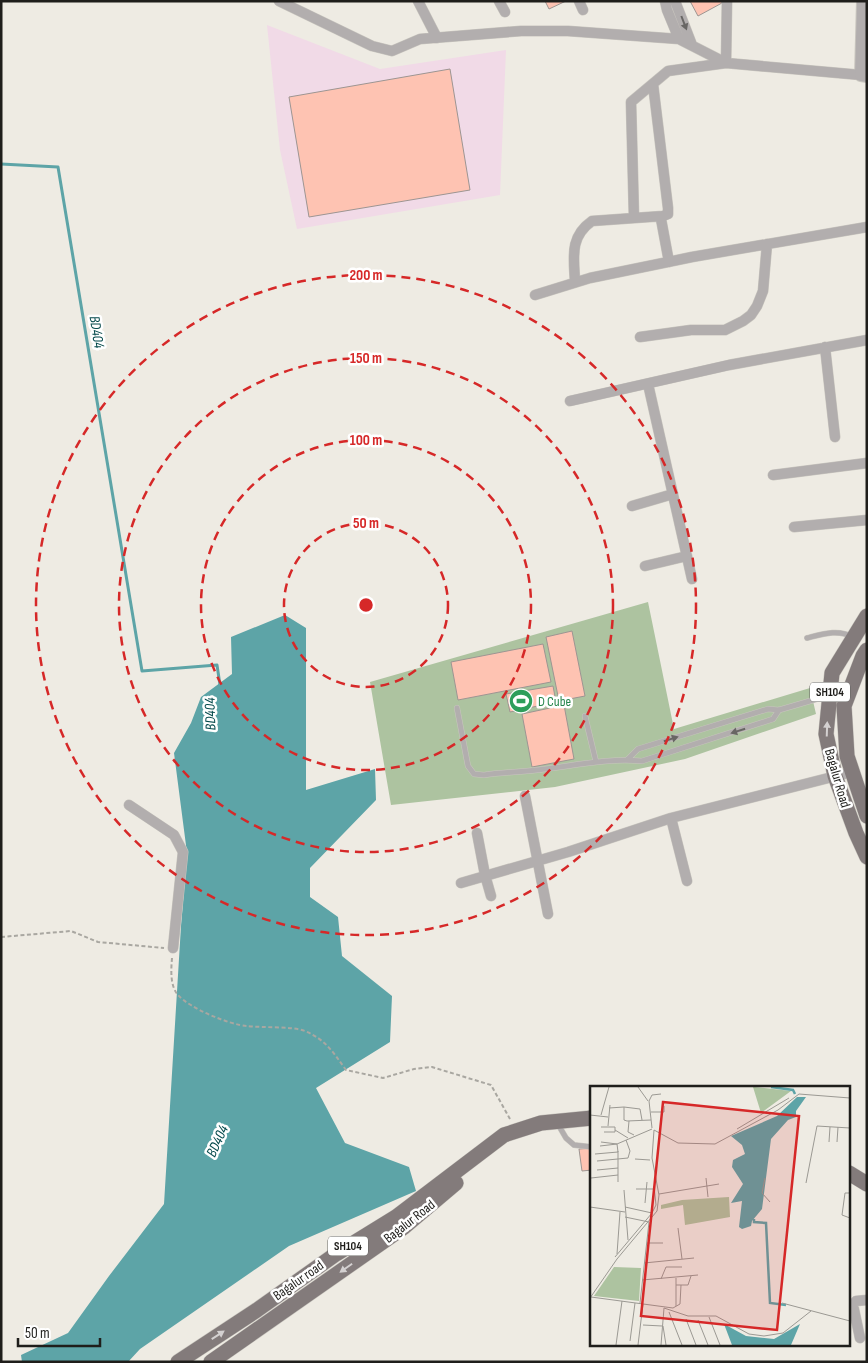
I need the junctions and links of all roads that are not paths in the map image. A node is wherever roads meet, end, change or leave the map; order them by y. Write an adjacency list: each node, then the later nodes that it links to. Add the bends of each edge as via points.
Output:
1 (279, 1): 9 (street, via 372,46 392,51 420,39)
2 (418, 1): 9 (street)
3 (499, 1): 8 (street)
4 (665, 1): 10 (street)
5 (675, 1): 11 (street, one-way to 11)
6 (726, 1): 12 (street)
7 (863, 1): 13 (street)
8 (505, 12)
9 (437, 38): 10 (street, via 521,31 568,31)
10 (679, 39): 11 (street)
11 (692, 46): 12 (street)
12 (726, 63): 13 (street); 14 (street, via 668,71)
13 (864, 75)
14 (653, 84): 15 (street, via 668,208 668,214); 16 (street, via 631,102)
15 (664, 216): 16 (street); 19 (street, via 661,220)
16 (634, 218): 20 (street, via 587,224 574,244)
17 (867, 227): 18 (street)
18 (767, 244): 19 (street); 22 (street, via 763,291 747,318 724,330 691,330)
19 (669, 262): 20 (street)
20 (574, 282): 21 (street)
21 (535, 295)
22 (640, 337)
23 (867, 340): 24 (street)
24 (825, 348): 25 (street); 27 (street)
25 (648, 384): 26 (street); 30 (street)
26 (570, 401)
27 (834, 437)
28 (867, 463): 29 (street)
29 (773, 475)
30 (673, 494): 31 (street); 34 (street)
31 (632, 506)
32 (867, 520): 33 (street)
33 (794, 527)
34 (687, 556): 35 (street); 36 (street)
35 (645, 566)
36 (692, 579)
37 (867, 616): 38 (main road, Bagalur Road / SH104)
38 (854, 637): 39 (lane, via 835,632); 41 (main road, Bagalur Road / SH104, via 832,673)
39 (808, 638)
40 (865, 655): 47 (main road, Bagalur Road / SH104, via 844,706 847,756)
41 (830, 695): 43 (lane); 48 (main road, Bagalur Road / SH104, one-way to 41, via 826,734)
42 (457, 708): 46 (lane, via 468,766 474,774 543,770)
43 (779, 710): 45 (lane, one-way to 43, via 638,749 768,709); 45 (lane, one-way to 45, via 773,719 642,761)
44 (585, 716): 46 (lane)
45 (627, 760): 46 (lane)
46 (596, 762)
47 (852, 772): 48 (street); 51 (main road, Bagalur Road / SH104)
48 (835, 776): 52 (main road, Bagalur Road / SH104); 53 (street)
49 (525, 796): 56 (street)
50 (129, 805): 62 (street, via 174,835 183,852)
51 (866, 811): 52 (street)
52 (849, 815): 55 (main road, Bagalur Road / SH104)
53 (671, 818): 56 (street); 58 (street)
54 (476, 833): 57 (street)
55 (867, 857)
56 (537, 861): 57 (street); 61 (street)
57 (485, 875): 59 (street); 60 (street)
58 (687, 881)
59 (461, 883)
60 (491, 896)
61 (548, 914)
62 (173, 948)
63 (590, 1118): 66 (main road, Bagalur Road / SH104, via 541,1123)
64 (590, 1123): 65 (main road, Bagalur Road / SH104)
65 (559, 1126): 66 (main road, Bagalur Road / SH104); 67 (lane, via 574,1145)
66 (518, 1133): 74 (main road, Bagalur road / SH104, one-way to 66, via 396,1216 504,1135); 75 (main road, Bagalur Road / SH104, one-way to 75, via 404,1227)
67 (590, 1147)
68 (850, 1163): 69 (main road)
69 (867, 1172)
70 (850, 1174): 71 (main road)
71 (867, 1184)
72 (867, 1300): 73 (street, via 856,1301 853,1305)
73 (860, 1338)
74 (178, 1362)
75 (211, 1362)

